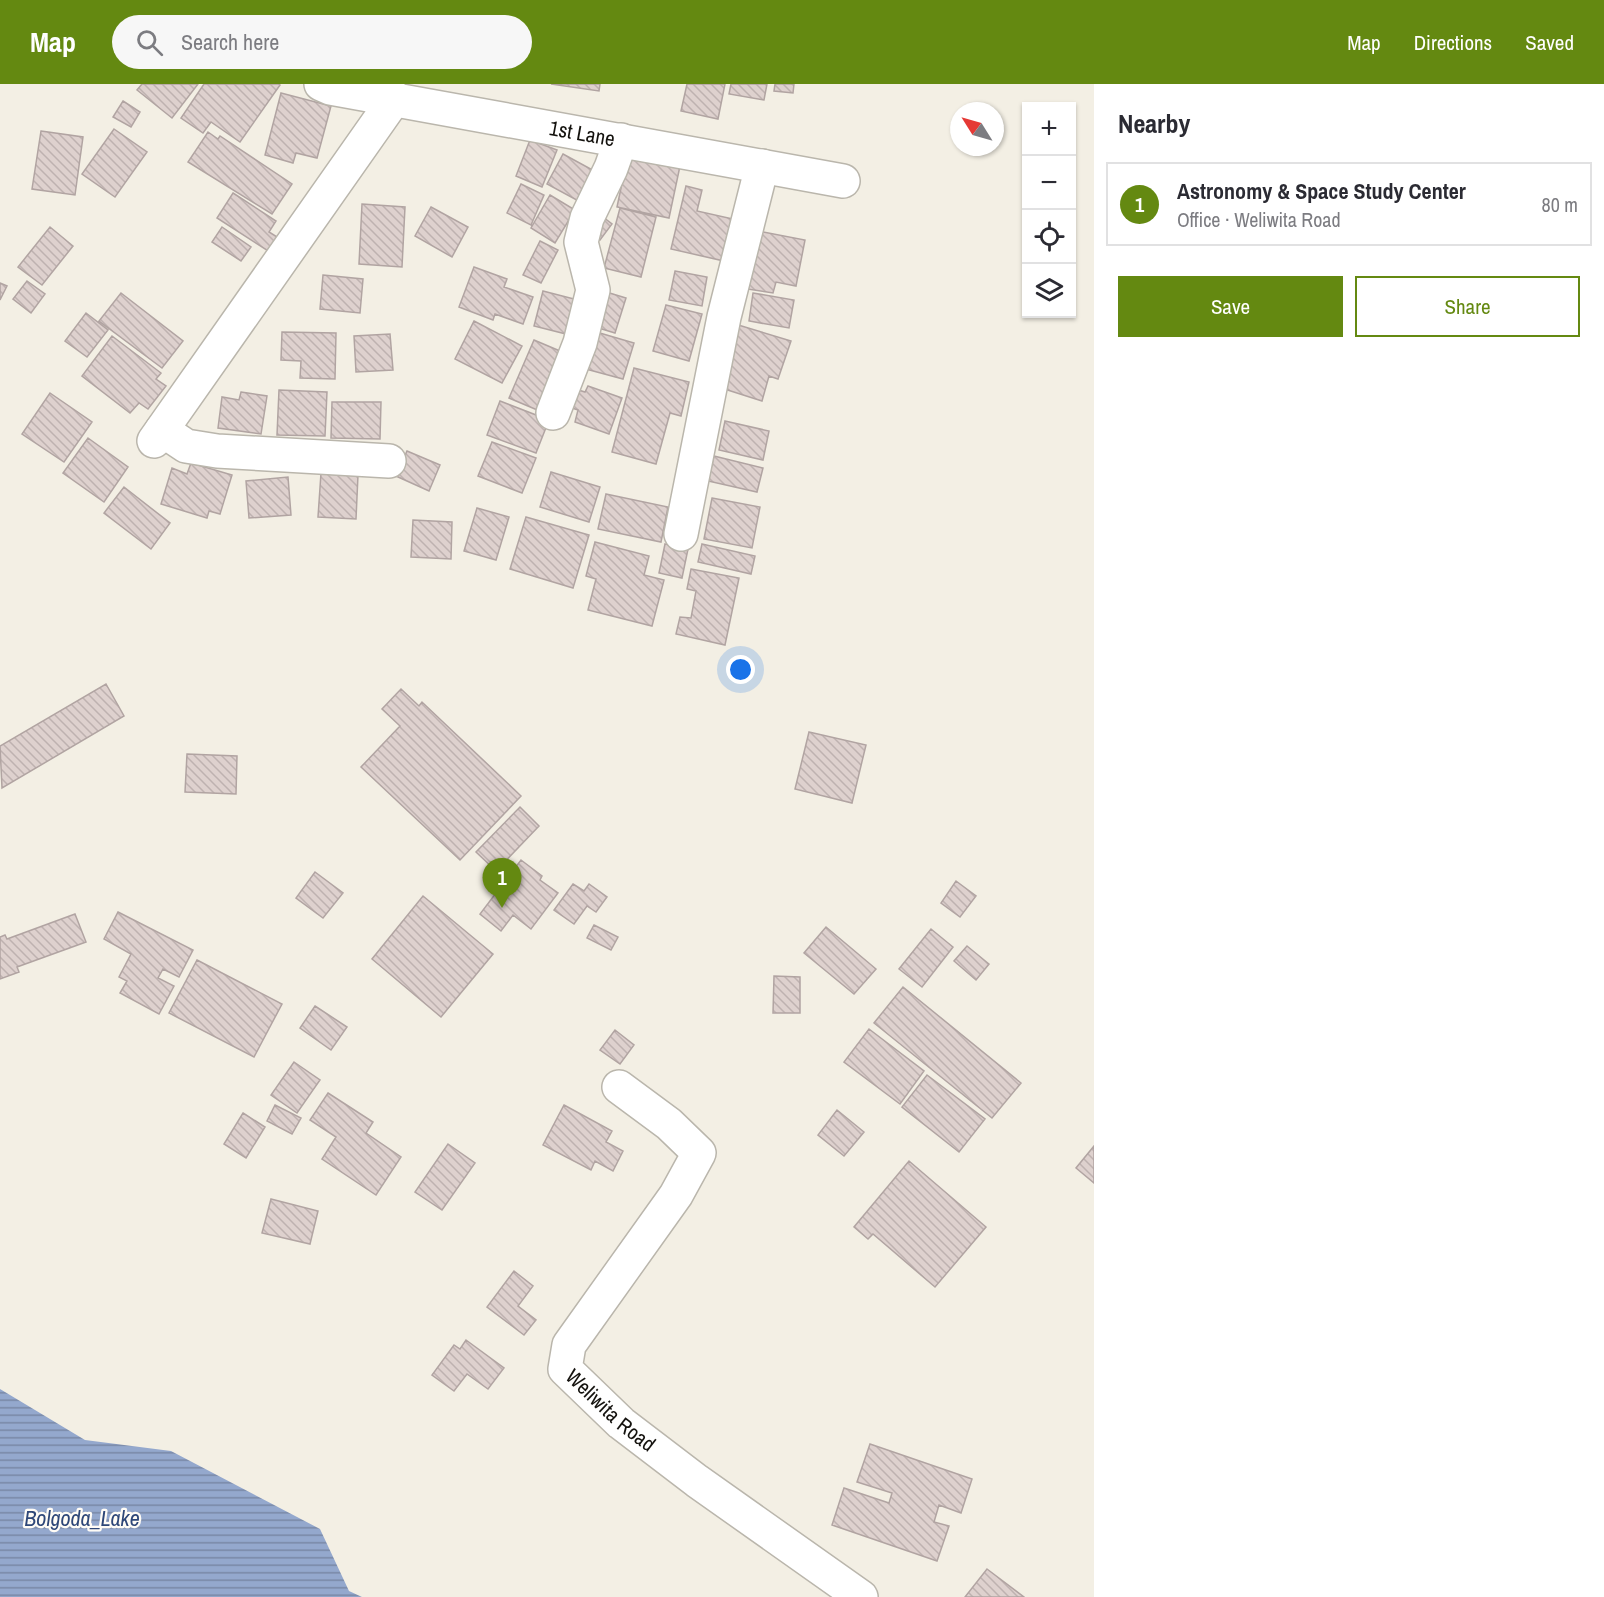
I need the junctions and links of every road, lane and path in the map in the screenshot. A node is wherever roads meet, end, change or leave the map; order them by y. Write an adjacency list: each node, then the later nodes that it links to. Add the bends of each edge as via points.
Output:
1 (321, 84): 2 (street, 1st Lane)
2 (395, 99): 3 (street, 1st Lane); 7 (street, via 158,436 217,452)
3 (621, 140): 4 (street, 1st Lane); 6 (street, via 587,218 581,242 593,290 580,343)
4 (762, 166): 5 (street, 1st Lane); 8 (street, via 719,339)
5 (843, 181)
6 (553, 413)
7 (389, 461)
8 (681, 534)
9 (619, 1087): 10 (street, Weliwita Road, via 669,1124 699,1153 676,1195 569,1345 564,1369 621,1423)
10 (861, 1597)

